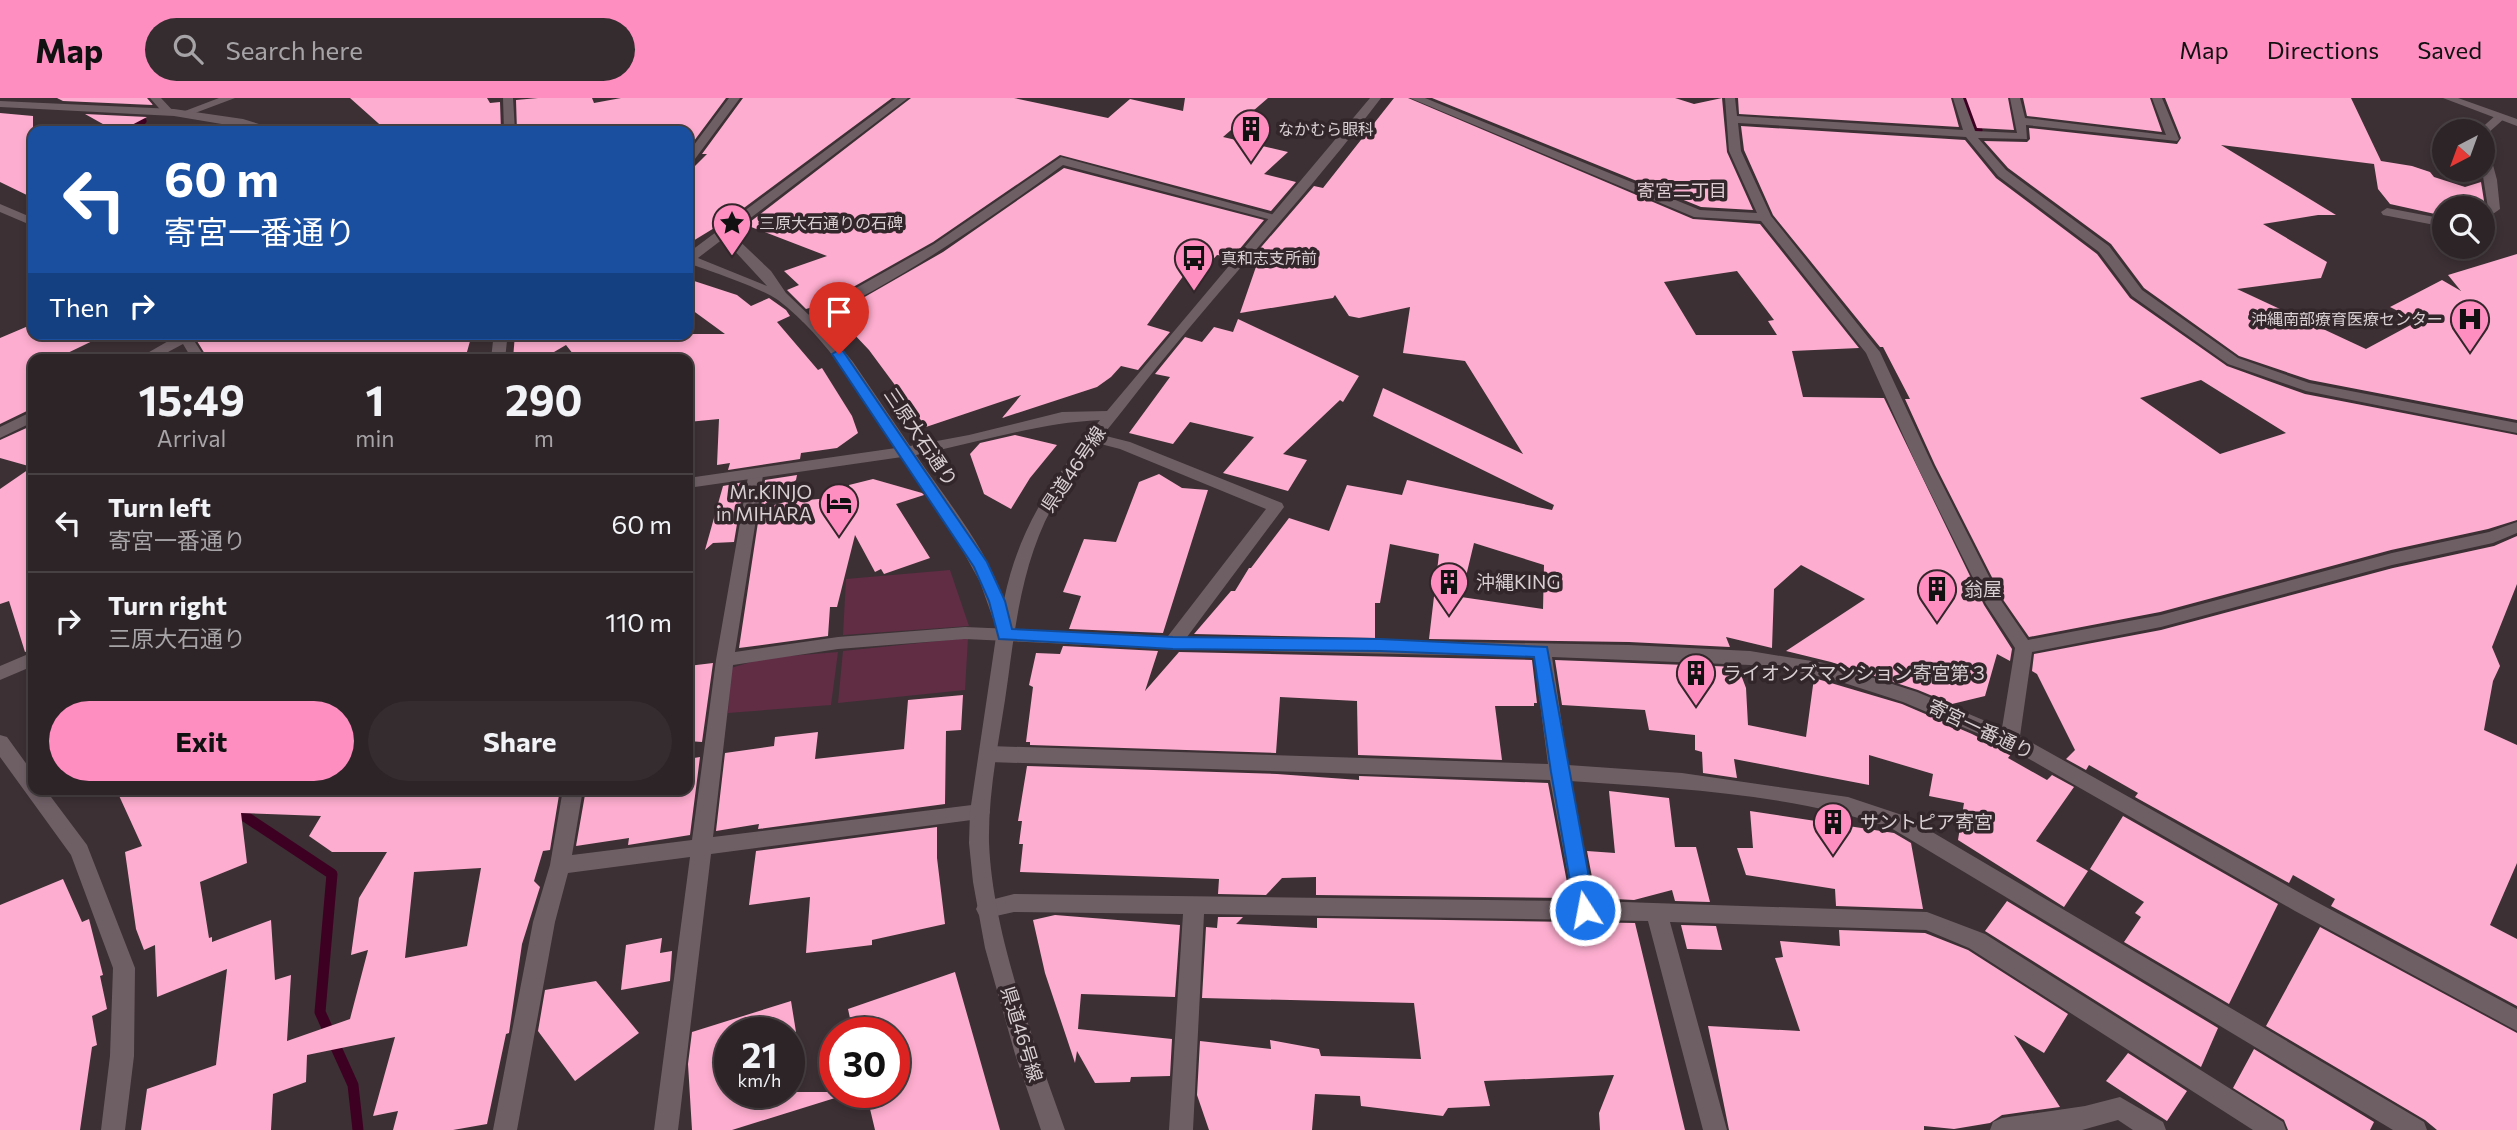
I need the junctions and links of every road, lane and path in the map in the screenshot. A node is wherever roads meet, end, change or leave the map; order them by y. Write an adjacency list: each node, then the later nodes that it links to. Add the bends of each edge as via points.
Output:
1 (155, 98): 14 (street)
2 (230, 98): 15 (street)
3 (508, 98): 22 (street)
4 (735, 98): 24 (street)
5 (903, 98): 31 (street)
6 (1376, 98): 27 (street, 県道46号線)
7 (1415, 98): 28 (street, via 1698,214)
8 (1730, 98): 17 (street)
9 (1958, 98): 23 (street)
10 (2015, 98): 18 (street)
11 (2157, 98): 18 (street, via 2174,139)
12 (2448, 98): 16 (street)
13 (0, 104): 14 (street)
14 (169, 113): 15 (street)
15 (183, 114): 21 (street)
16 (2500, 117): 19 (street); 20 (street)
17 (1730, 119): 23 (street); 28 (street, via 1735,151)
18 (2021, 121): 23 (street, via 2023,137)
19 (2496, 121)
20 (2517, 123)
21 (256, 126)
22 (510, 126)
23 (1971, 135): 40 (street, via 2002,173 2104,249 2137,293 2233,361 2306,387)
24 (693, 154)
25 (0, 208): 29 (street)
26 (2387, 212): 30 (street)
27 (1276, 217): 35 (street, via 1061,161 876,286); 38 (street, 県道46号線)
28 (1765, 217): 49 (street, via 1873,352 1994,604)
29 (28, 220)
30 (2432, 221)
31 (725, 234): 32 (street); 34 (street, via 766,274)
32 (693, 255)
33 (693, 260): 34 (street, 三原大石通り)
34 (781, 296): 35 (street, 三原大石通り)
35 (807, 319): 43 (street, 三原大石通り, via 848,365)
36 (178, 340): 37 (street)
37 (153, 354)
38 (1111, 415): 42 (street, 県道46号線); 43 (street, via 1062,416)
39 (28, 419): 41 (street)
40 (2517, 428)
41 (0, 433)
42 (1094, 438): 47 (street, 県道46号線, via 1041,516 1019,567); 48 (street, via 1125,445 1276,507)
43 (904, 452): 44 (street); 47 (street, 三原大石通り, via 981,566 997,601)
44 (755, 475): 45 (street); 51 (street)
45 (693, 481)
46 (2517, 527): 49 (street, via 2493,537 2161,621)
47 (1005, 635): 48 (street, 寄宮一番通り); 51 (street, 寄宮一番通り, via 965,633 838,643); 56 (street, 県道46号線)
48 (1173, 643): 50 (street, 寄宮一番通り)
49 (2024, 647): 54 (street)
50 (1542, 651): 54 (street, 寄宮一番通り, via 1750,657 1830,671 1910,697); 57 (street)
51 (725, 660): 62 (street)
52 (28, 661): 53 (street)
53 (0, 673)
54 (2010, 739): 68 (street, 寄宮一番通り)
55 (0, 742): 58 (street)
56 (989, 754): 57 (street); 61 (street, 県道46号線)
57 (1559, 772): 66 (street); 78 (street, via 1682,781 1848,805 1898,822)
58 (28, 781)
59 (38, 795): 69 (street, via 80,851 124,968 122,1056)
60 (572, 795): 63 (street)
61 (980, 811): 62 (street); 65 (street, 県道46号線)
62 (701, 845): 63 (street); 71 (street)
63 (560, 866): 70 (street, via 544,922)
64 (1194, 905): 65 (street, via 1014,902); 66 (street); 73 (street)
65 (987, 909): 72 (street, 県道46号線)
66 (1585, 910): 67 (street)
67 (1657, 914): 74 (street); 77 (street, via 1927,921 1977,941)
68 (2517, 1021)
69 (113, 1130)
70 (505, 1130)
71 (666, 1130)
72 (1053, 1130)
73 (1181, 1130)
74 (1715, 1130)
75 (2002, 1130): 76 (street, via 2120,1108)
76 (2154, 1130)
77 (2274, 1130)
78 (2415, 1130)

